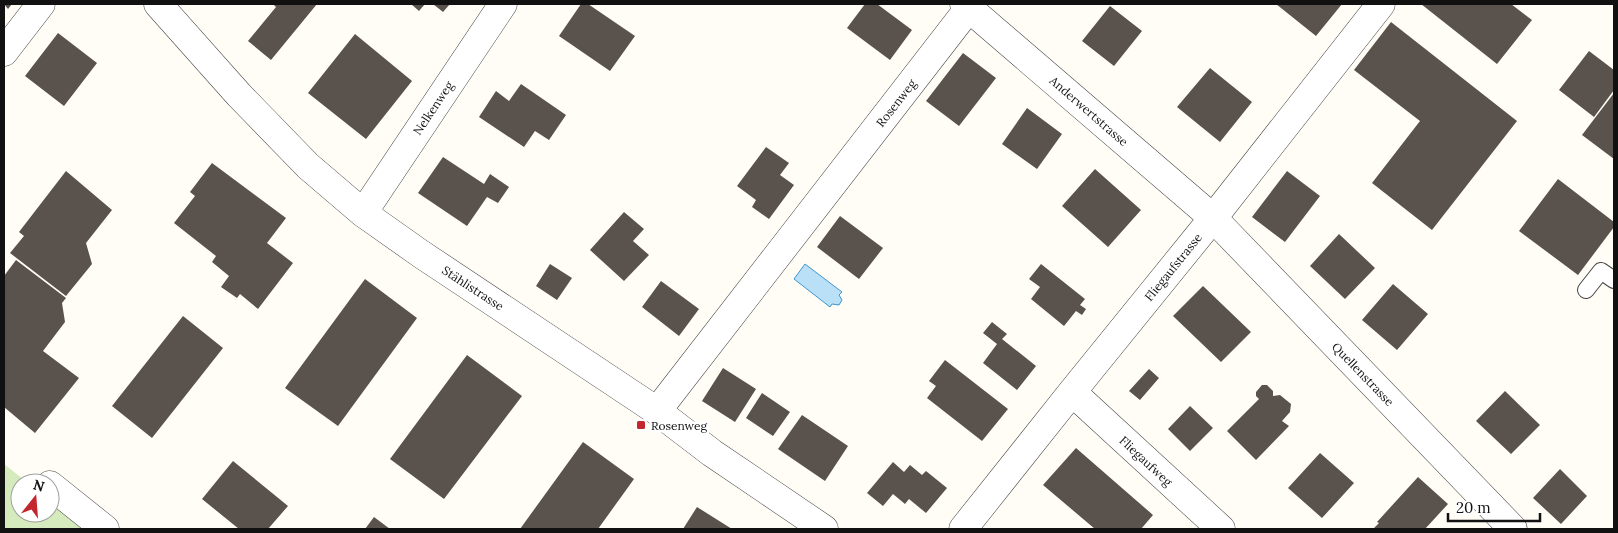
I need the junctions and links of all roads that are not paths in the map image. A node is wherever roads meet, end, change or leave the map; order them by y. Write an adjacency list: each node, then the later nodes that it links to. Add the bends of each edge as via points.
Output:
1 (42, 4): 6 (street)
2 (158, 4): 7 (street, Stählistrasse, via 308,166)
3 (503, 4): 7 (street, Nelkenweg)
4 (1381, 4): 8 (street, Fliegaufstrasse)
5 (967, 6): 8 (street, Anderwertstrasse); 12 (street, Rosenweg)
6 (4, 52)
7 (362, 213): 12 (street, Stählistrasse)
8 (1213, 218): 11 (street, Fliegaufstrasse); 18 (street, Quellenstrasse)
9 (1614, 280): 10 (lane, via 1601,271)
10 (1586, 290)
11 (1072, 392): 16 (street, Fliegaufstrasse); 17 (street, Fliegaufweg)
12 (657, 411): 15 (street, Stählistrasse, via 712,453)
13 (60, 492): 14 (street)
14 (105, 529)
15 (824, 529)
16 (963, 529)
17 (1221, 529)
18 (1514, 529)

